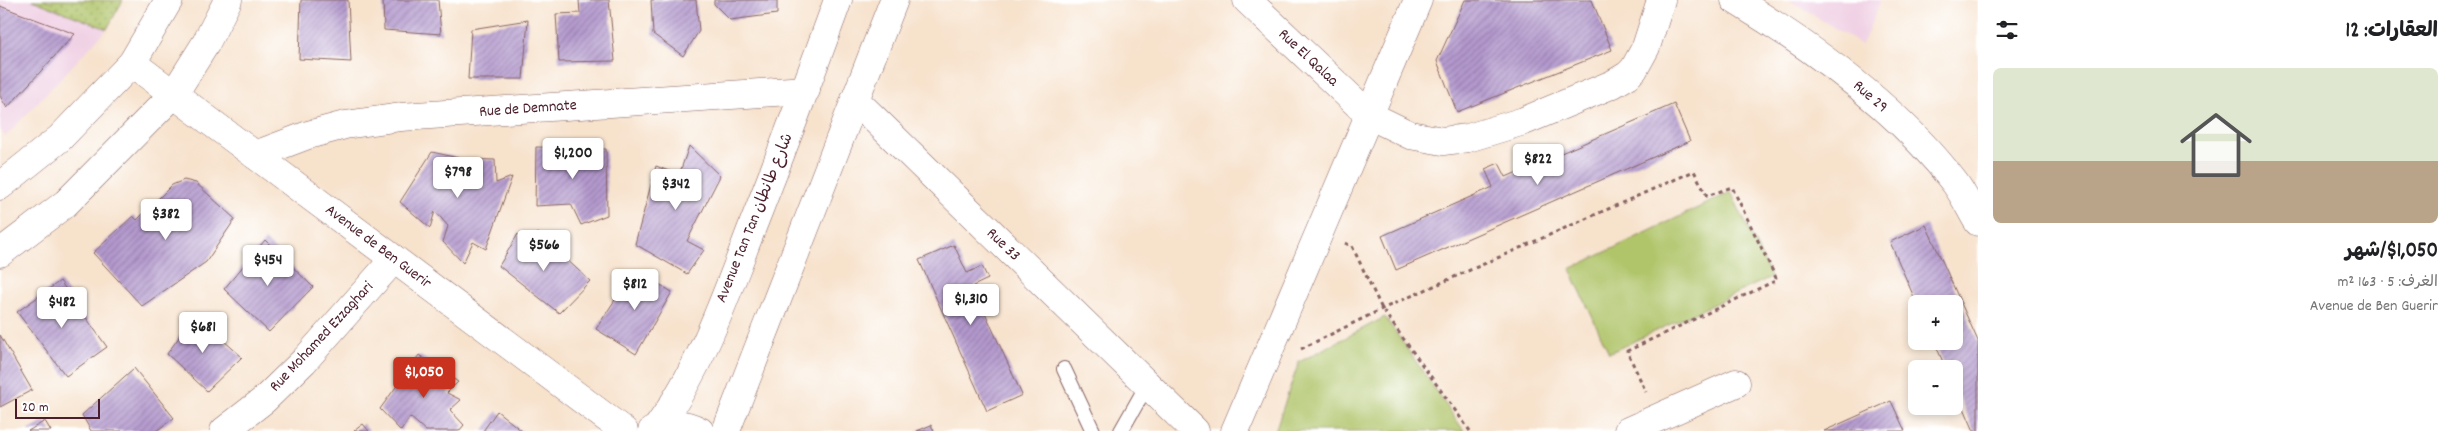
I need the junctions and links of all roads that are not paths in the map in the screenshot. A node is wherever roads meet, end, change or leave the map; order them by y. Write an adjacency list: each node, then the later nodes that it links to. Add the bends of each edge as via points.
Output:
1 (169, 0): 9 (street)
2 (228, 0): 11 (street)
3 (838, 0): 10 (street, Avenue Tan Tan شارع طانطان)
4 (894, 0): 12 (street)
5 (1247, 0): 13 (street, Rue El Qalaa)
6 (1418, 0): 13 (street)
7 (1661, 0): 13 (street, Rue El Qalaa, via 1646,46 1628,75 1524,121 1468,138 1443,141 1410,135)
8 (1735, 0): 16 (street, Rue 29, via 1830,64 1892,117 1934,157 1956,184)
9 (132, 63): 11 (street, Avenue de Ben Guerir); 15 (street, via 60,138)
10 (806, 90): 14 (street, Rue de Demnate, via 400,117 345,125); 22 (street, Avenue Tan Tan شارع طانطان, via 707,338 689,378)
11 (174, 94): 14 (street, Avenue de Ben Guerir); 17 (street, via 66,203)
12 (855, 100): 21 (street, Rue 33); 26 (street)
13 (1369, 116): 30 (street)
14 (255, 155): 18 (street, Avenue de Ben Guerir)
15 (0, 186)
16 (1978, 222)
17 (0, 253)
18 (394, 259): 23 (street, Rue Mohamed Ezzaghari, via 304,361 264,400); 24 (street, Avenue de Ben Guerir)
19 (1064, 369): 27 (lane)
20 (1736, 383): 31 (street)
21 (1148, 385): 28 (lane); 29 (street, Rue 33)
22 (654, 429): 25 (street, via 686,424)
23 (224, 431)
24 (624, 431)
25 (700, 431)
26 (726, 431)
27 (1094, 431)
28 (1121, 431)
29 (1195, 431)
30 (1235, 431)
31 (1628, 431)

